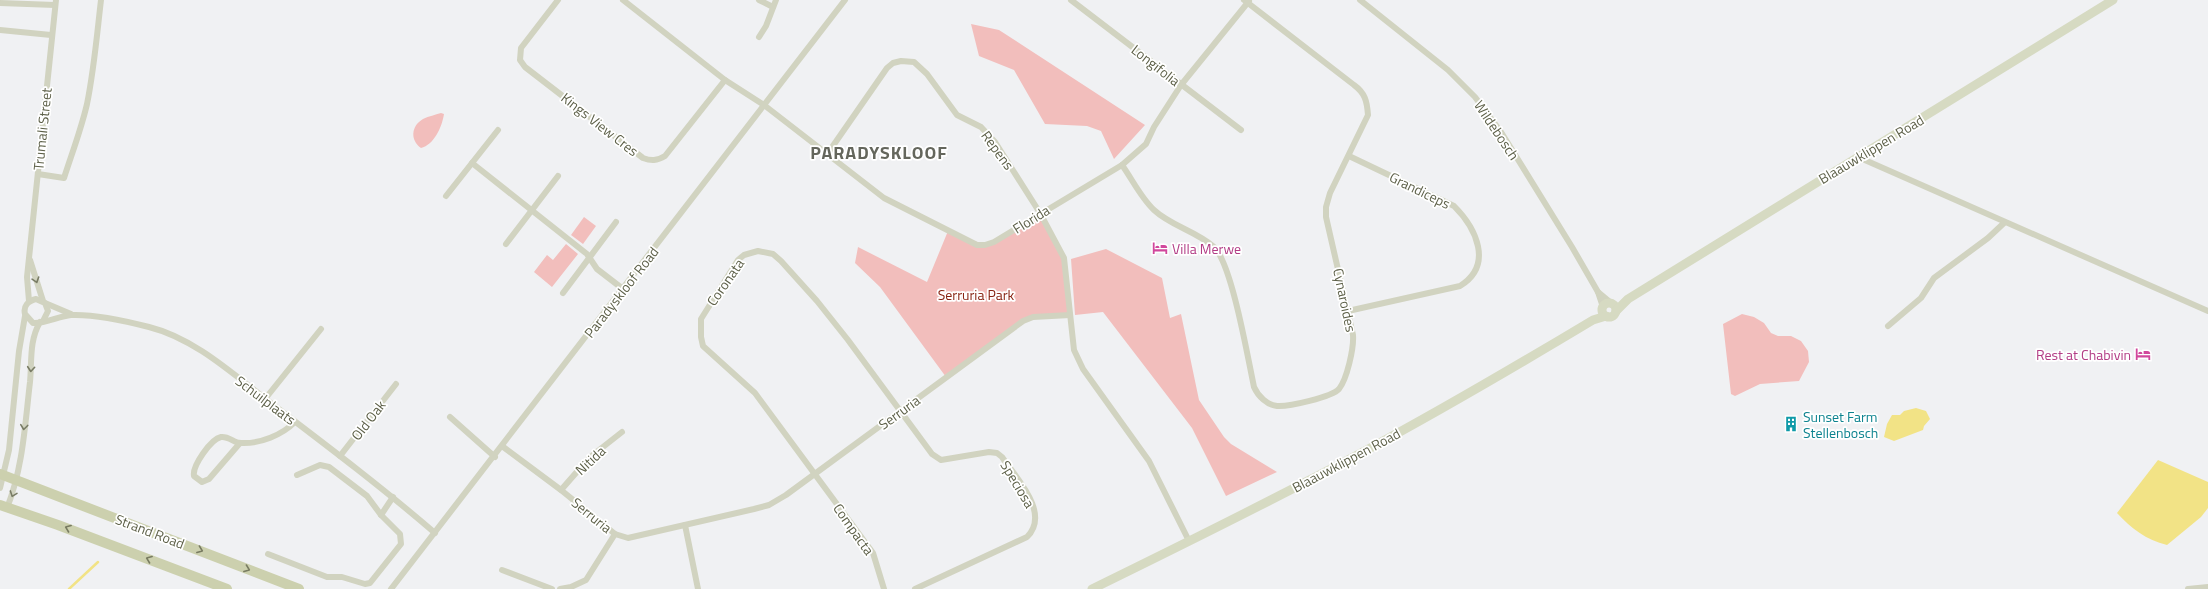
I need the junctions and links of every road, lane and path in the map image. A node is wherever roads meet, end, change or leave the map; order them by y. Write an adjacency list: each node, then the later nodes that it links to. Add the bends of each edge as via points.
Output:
1 (101, 0): 27 (street, via 87,102 79,137 64,178)
2 (558, 0): 17 (street, Kings View Cres, via 521,48 520,60 525,67 643,158 654,160 665,156)
3 (623, 0): 17 (street)
4 (759, 0): 13 (street)
5 (776, 0): 13 (street)
6 (845, 0): 19 (street, Paradyskloof Road)
7 (1071, 0): 18 (street, Longifolia)
8 (1360, 0): 42 (street, Wildebosch, via 1448,70 1475,97 1501,132)
9 (2113, 0): 24 (street, Blaauwklippen Road)
10 (1247, 1): 18 (street, Florida); 23 (street, Cynaroides, via 1354,84 1365,96 1368,115)
11 (0, 3): 12 (street)
12 (55, 3): 15 (street, Trumali Street)
13 (773, 7): 16 (street)
14 (0, 30): 15 (street)
15 (51, 35): 27 (street, Trumali Street)
16 (759, 37)
17 (725, 80): 19 (street)
18 (1181, 86): 21 (street, Longifolia); 26 (street, Florida, via 1146,144)
19 (764, 106): 22 (street, Florida); 37 (street, Paradyskloof Road)
20 (498, 130): 25 (street)
21 (1241, 130)
22 (828, 153): 31 (street, Florida, via 884,198 977,244 994,242); 31 (street, Repens, via 887,68 901,61 914,62 957,115 987,132)
23 (1349, 156): 43 (street, Cynaroides, via 1330,193 1326,207 1326,217); 43 (street, Grandiceps, via 1454,206 1465,219 1479,244 1480,252 1472,275 1460,286)
24 (1858, 157): 33 (street); 39 (street, Blaauwklippen Road)
25 (472, 163): 29 (street); 30 (street)
26 (1122, 165): 31 (street, Florida); 43 (street, Cynaroides, via 1154,211 1204,239 1220,255 1229,276 1254,387 1259,396 1271,404 1285,406 1326,396 1338,390 1344,378 1353,343)
27 (38, 174): 36 (street, Trumali Street)
28 (558, 176): 30 (street)
29 (446, 196)
30 (531, 211): 34 (street); 35 (street)
31 (1040, 213): 46 (street, Repens, via 1066,264)
32 (616, 222): 35 (street)
33 (2004, 223): 44 (street); 49 (street, via 1934,278 1921,298)
34 (506, 244)
35 (590, 258): 37 (street, via 597,269); 38 (street)
36 (30, 259): 40 (street, Trumali Street, via 27,276); 41 (street, Trumali Street, one-way to 41)
37 (623, 289): 58 (street, Paradyskloof Road)
38 (563, 293)
39 (1628, 299): 42 (street, Blaauwklippen Road); 42 (street, Blaauwklippen Road, via 1616,311 1616,306)
40 (29, 302): 41 (street, via 36,299); 47 (street, Trumali Street, via 25,308)
41 (44, 302): 45 (street, Schuilplaats); 48 (street, Trumali Street, via 48,311)
42 (1606, 308): 73 (street, Blaauwklippen Road, via 1593,320 1485,385 1372,447)
43 (1348, 311)
44 (2208, 311)
45 (73, 315): 48 (street, Schuilplaats); 52 (street, Schuilplaats, via 124,321 177,337 202,352)
46 (1070, 315): 53 (street, Serruria, via 1023,320); 73 (street, via 1074,350 1083,369 1149,461)
47 (25, 316): 48 (street, via 30,321); 62 (street, Trumali Street, via 11,433)
48 (41, 322): 64 (street, Trumali Street, one-way to 64, via 32,339 30,379)
49 (1888, 326)
50 (321, 329): 52 (street)
51 (396, 384): 59 (street, Old Oak)
52 (265, 399): 55 (street, Schuilplaats)
53 (900, 410): 61 (street, Serruria); 61 (street, Coronata, via 817,301 781,261 766,251 744,255 738,260 701,319 703,346 756,393); 84 (street, Speciosa, via 936,458 947,460 997,453 1033,503 1036,514 1033,531 1027,537)
54 (450, 417): 60 (street)
55 (295, 422): 57 (street, via 288,429 272,437); 59 (street, Schuilplaats)
56 (622, 432): 66 (street, Nitida, via 589,458)
57 (240, 443): 57 (street, via 222,437 213,441 194,467 194,476 202,482 209,479)
58 (502, 446): 60 (street, Paradyskloof Road); 66 (street, Serruria)
59 (340, 456): 67 (street, Schuilplaats)
60 (495, 457): 71 (street, Paradyskloof Road)
61 (814, 474): 70 (street, Serruria, via 769,505); 83 (street, Compacta, via 873,553)
62 (2, 475): 64 (main road, Strand Road); 65 (street, Trumali Street)
63 (298, 475): 69 (street, via 320,465 329,467 367,496)
64 (17, 480): 68 (street, Trumali Street, one-way to 68); 79 (main road, Strand Road, one-way to 79)
65 (0, 488)
66 (561, 490): 72 (street, Serruria)
67 (393, 497): 69 (street); 71 (street, Schuilplaats)
68 (4, 507): 78 (main road, Strand Road, one-way to 68, via 58,524)
69 (381, 515): 74 (street, via 400,534 401,544 370,583 358,583 342,577 327,577)
70 (685, 525): 72 (street, Serruria, via 628,538); 82 (street)
71 (435, 533): 76 (street, Paradyskloof Road)
72 (615, 534): 81 (street, via 586,580)
73 (1189, 541): 85 (street, Blaauwklippen Road)
74 (268, 554)
75 (502, 570): 80 (street)
76 (393, 587)
77 (2208, 587): 86 (street)
78 (227, 589)
79 (299, 589)
80 (552, 589)
81 (560, 589)
82 (698, 589)
83 (884, 589)
84 (915, 589)
85 (1092, 589)
86 (2188, 589)

